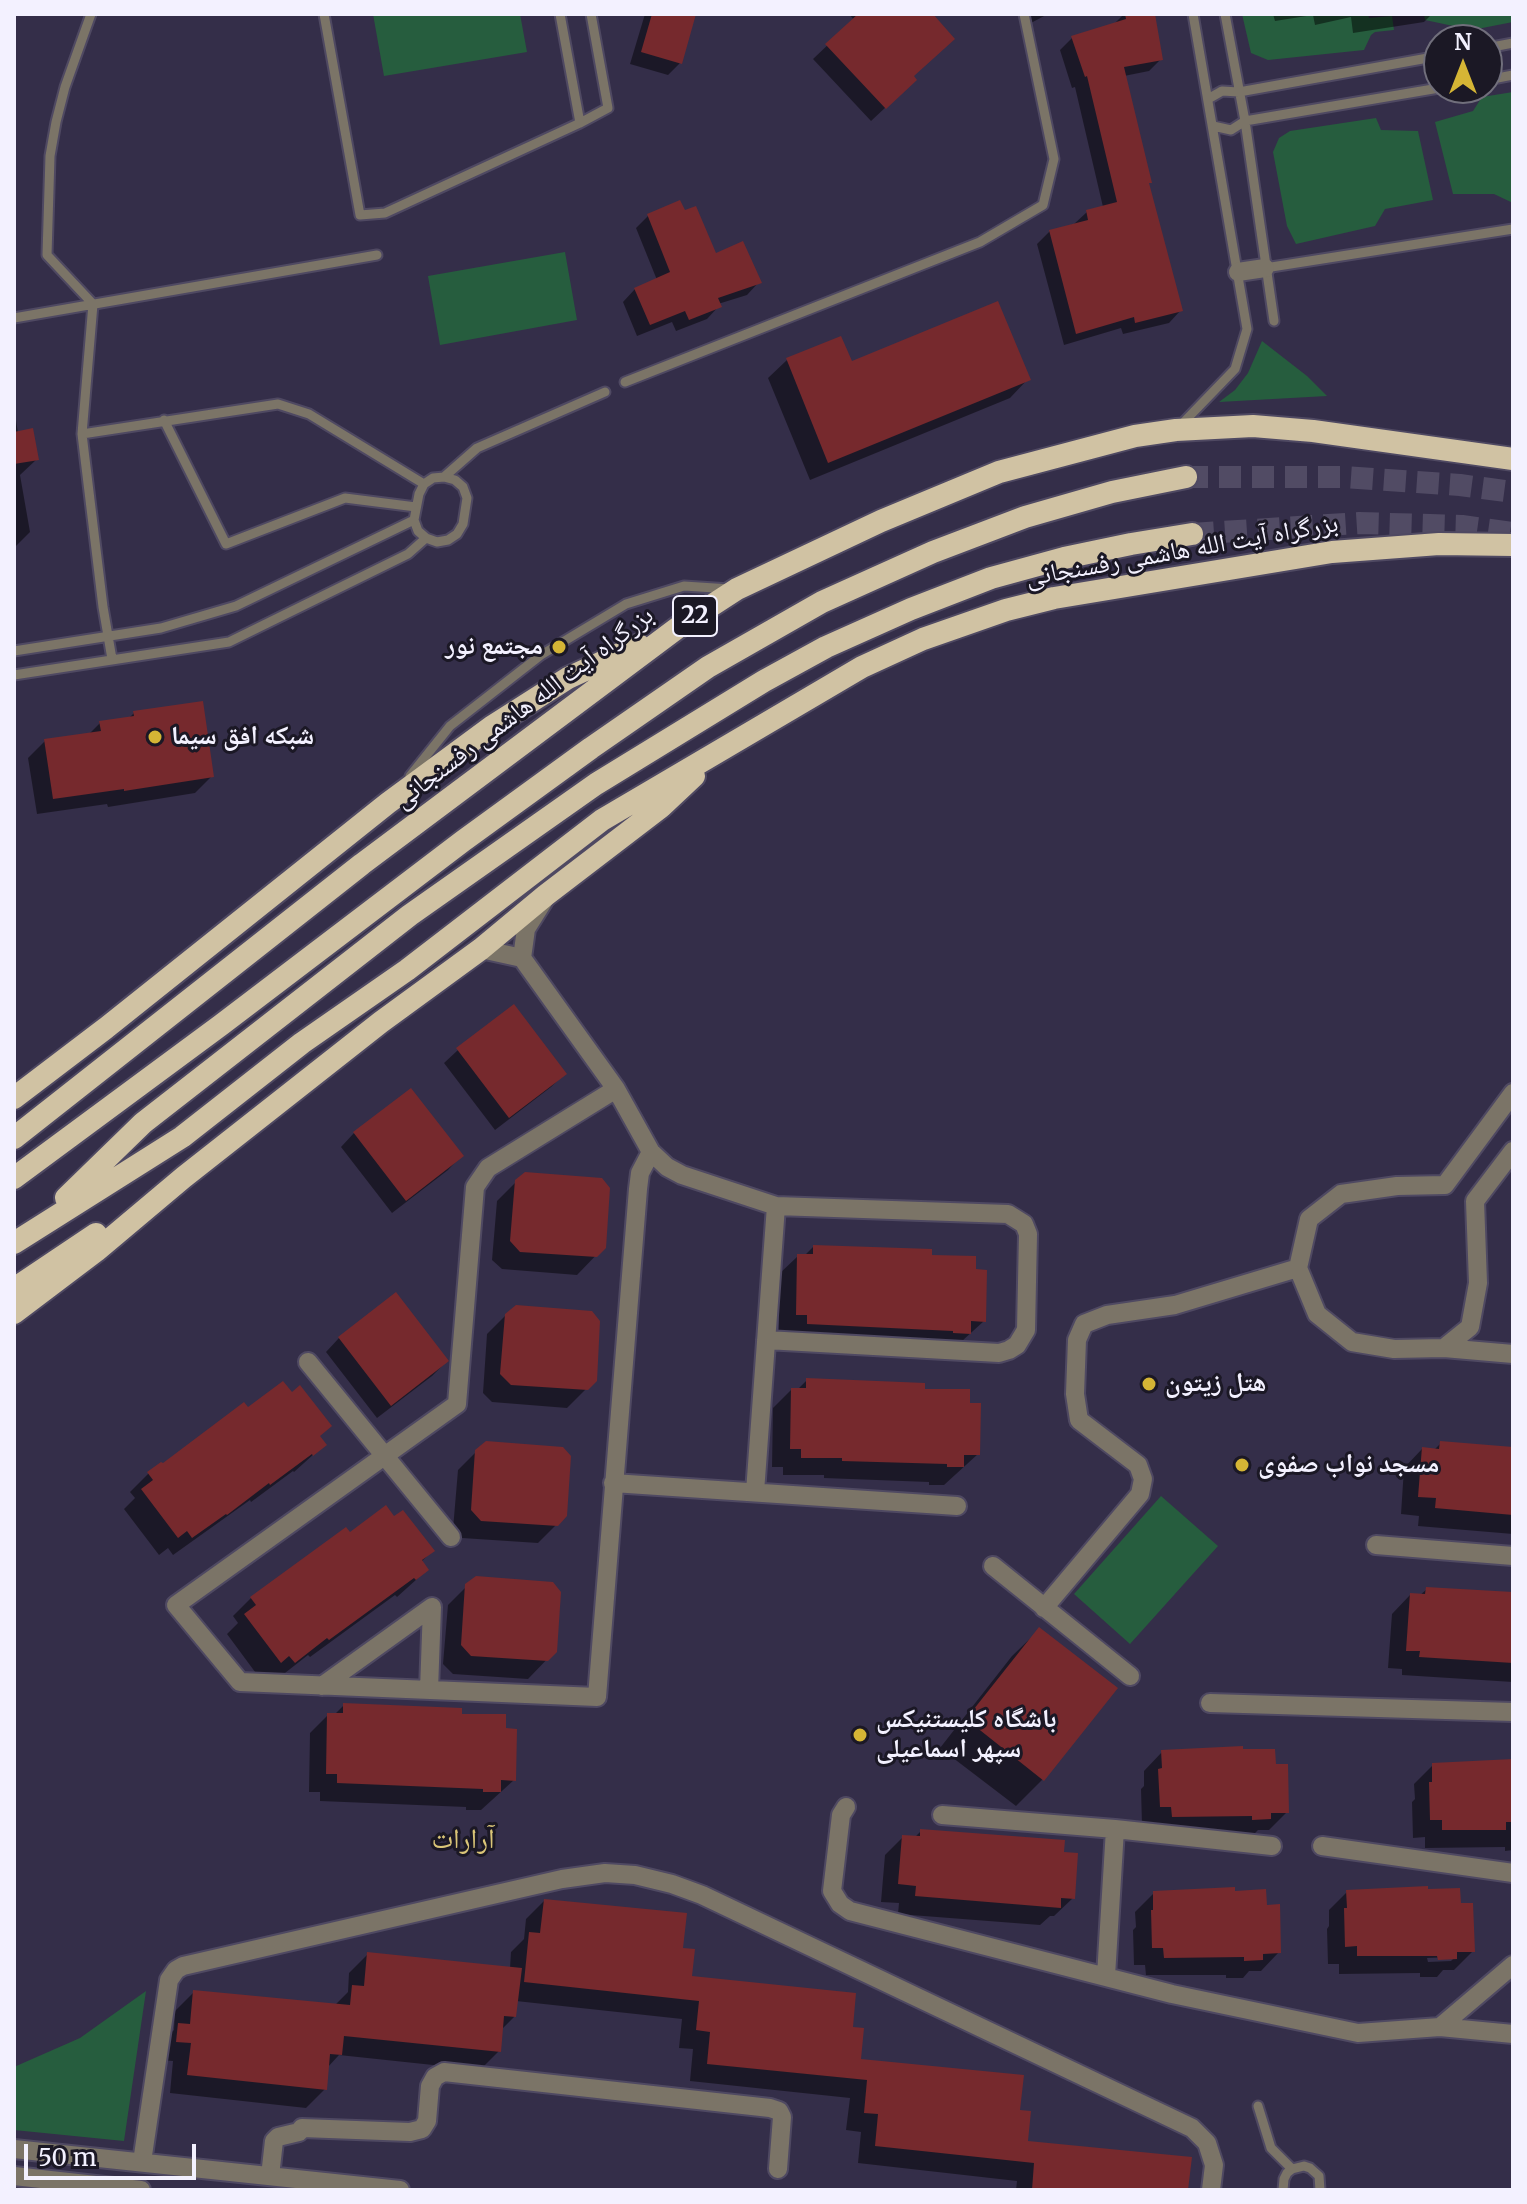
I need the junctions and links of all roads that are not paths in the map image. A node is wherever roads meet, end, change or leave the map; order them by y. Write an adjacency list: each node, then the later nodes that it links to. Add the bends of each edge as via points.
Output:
1 (91, 14): 19 (lane, via 56,122 47,255)
2 (324, 14): 13 (lane, via 360,215 385,213)
3 (560, 14): 13 (lane)
4 (591, 14): 13 (lane, via 608,108)
5 (1024, 14): 22 (lane, via 1054,159 1043,205 980,242)
6 (1193, 14): 11 (lane)
7 (1225, 14): 10 (lane)
8 (1423, 59): 10 (lane)
9 (1423, 91): 12 (lane)
10 (1239, 92): 11 (lane, via 1222,91); 12 (lane)
11 (1208, 99): 14 (lane)
12 (1245, 121): 14 (lane, via 1231,130); 17 (lane)
13 (580, 123)
14 (1213, 126): 18 (lane)
15 (1513, 229): 17 (lane)
16 (377, 255): 19 (lane)
17 (1265, 268): 18 (street); 21 (lane)
18 (1238, 272): 25 (lane, via 1247,329 1235,369)
19 (93, 304): 20 (lane); 26 (lane)
20 (14, 318)
21 (1274, 321)
22 (625, 382)
23 (605, 392): 28 (lane, via 477,448)
24 (164, 420): 26 (lane); 30 (lane, via 278,404 309,414); 31 (lane, via 226,544 345,498)
25 (1176, 430): 27 (highway, بزرگراه آیت الله هاشمی رفسنجانی / 22, via 1253,426 1313,431); 36 (highway, بزرگراه آیت الله هاشمی رفسنجانی / 22, via 999,472)
26 (82, 434): 38 (lane)
27 (1513, 459)
28 (444, 477): 30 (lane); 34 (lane, via 463,487 463,524 448,540)
29 (1186, 477): 54 (highway, 22, via 1025,517 933,552 822,602 708,667 463,841)
30 (424, 484): 31 (lane)
31 (416, 507): 32 (lane)
32 (414, 520): 34 (lane); 38 (lane, via 236,606 161,628)
33 (1192, 534): 56 (highway, بزرگراه آیت الله هاشمی رفسنجانی, via 991,578 826,647 703,717 552,814 410,915 143,1123)
34 (426, 538): 40 (lane, via 408,554 229,642)
35 (1513, 545): 42 (highway, بزرگراه آیت الله هاشمی رفسنجانی, via 1332,552 1006,610 862,667)
36 (737, 589): 37 (highway, بزرگراه آیت الله هاشمی رفسنجانی / 22); 43 (lane, via 684,586 626,604 553,648 450,726)
37 (680, 626): 43 (highway, via 568,678); 50 (highway, بزرگراه آیت الله هاشمی رفسنجانی / 22, via 362,864)
38 (108, 636): 39 (lane); 40 (lane)
39 (14, 651)
40 (112, 659): 41 (lane)
41 (14, 675)
42 (726, 745): 44 (highway, via 661,807); 56 (highway, بزرگراه آیت الله هاشمی رفسنجانی, via 602,820 182,1137)
43 (388, 803): 49 (highway)
44 (546, 895): 45 (highway); 46 (street, via 526,929)
45 (481, 949): 46 (street); 53 (highway)
46 (522, 958): 47 (street)
47 (616, 1089): 52 (street); 65 (street, via 488,1168 475,1187 457,1404)
48 (1513, 1093): 58 (street, via 1445,1185 1341,1194 1309,1219)
49 (14, 1098)
50 (14, 1138)
51 (1513, 1151): 62 (street, via 1475,1201 1478,1283 1470,1327)
52 (651, 1152): 55 (street, via 682,1175); 66 (street, via 638,1189)
53 (184, 1177): 59 (highway); 60 (highway)
54 (14, 1178)
55 (776, 1206): 61 (street); 61 (street, via 1017,1218 1028,1234 1026,1330 1017,1345 999,1353)
56 (37, 1227): 57 (highway, بزرگراه آیت الله هاشمی رفسنجانی)
57 (14, 1243)
58 (1298, 1268): 62 (street, via 1317,1314 1352,1342 1394,1349); 73 (street, via 1175,1305 1107,1315 1084,1324 1077,1340 1079,1420 1138,1465 1143,1479 1140,1494)
59 (14, 1289)
60 (14, 1313)
61 (766, 1340): 67 (street)
62 (1444, 1348): 63 (street)
63 (1513, 1354)
64 (308, 1362): 65 (street)
65 (384, 1455): 69 (street); 75 (street, via 176,1605 240,1682)
66 (613, 1483): 67 (street); 76 (street, via 597,1697)
67 (755, 1492): 68 (street)
68 (957, 1506)
69 (451, 1537)
70 (1376, 1545): 71 (street)
71 (1513, 1556)
72 (993, 1566): 73 (street)
73 (1044, 1608): 74 (street)
74 (1130, 1676)
75 (322, 1686): 76 (street); 76 (street, via 432,1607)
76 (429, 1690)
77 (1210, 1703): 78 (street)
78 (1513, 1712)
79 (846, 1807): 86 (street, via 832,1891 850,1911)
80 (942, 1815): 81 (street)
81 (1115, 1829): 82 (street); 86 (street)
82 (1272, 1846)
83 (1322, 1846): 84 (street)
84 (1513, 1873)
85 (1513, 1965): 87 (street)
86 (1106, 1976): 87 (street, via 1358,2033)
87 (1440, 2027): 88 (street)
88 (1513, 2034)
89 (1258, 2106): 93 (lane, via 1271,2148)
90 (14, 2149): 91 (street)
91 (142, 2162): 95 (street); 98 (street, via 169,1980 176,1970 605,1873 635,1875 702,1895 1192,2128 1207,2143 1214,2165)
92 (778, 2169): 95 (street, via 779,2111 444,2072 430,2086 422,2129 305,2127 274,2141)
93 (1292, 2169): 99 (lane); 100 (lane, via 1304,2166 1315,2171)
94 (14, 2176): 96 (street)
95 (259, 2180): 97 (street)
96 (141, 2190)
97 (400, 2190)
98 (1211, 2190)
99 (1283, 2190)
100 (1320, 2190)

